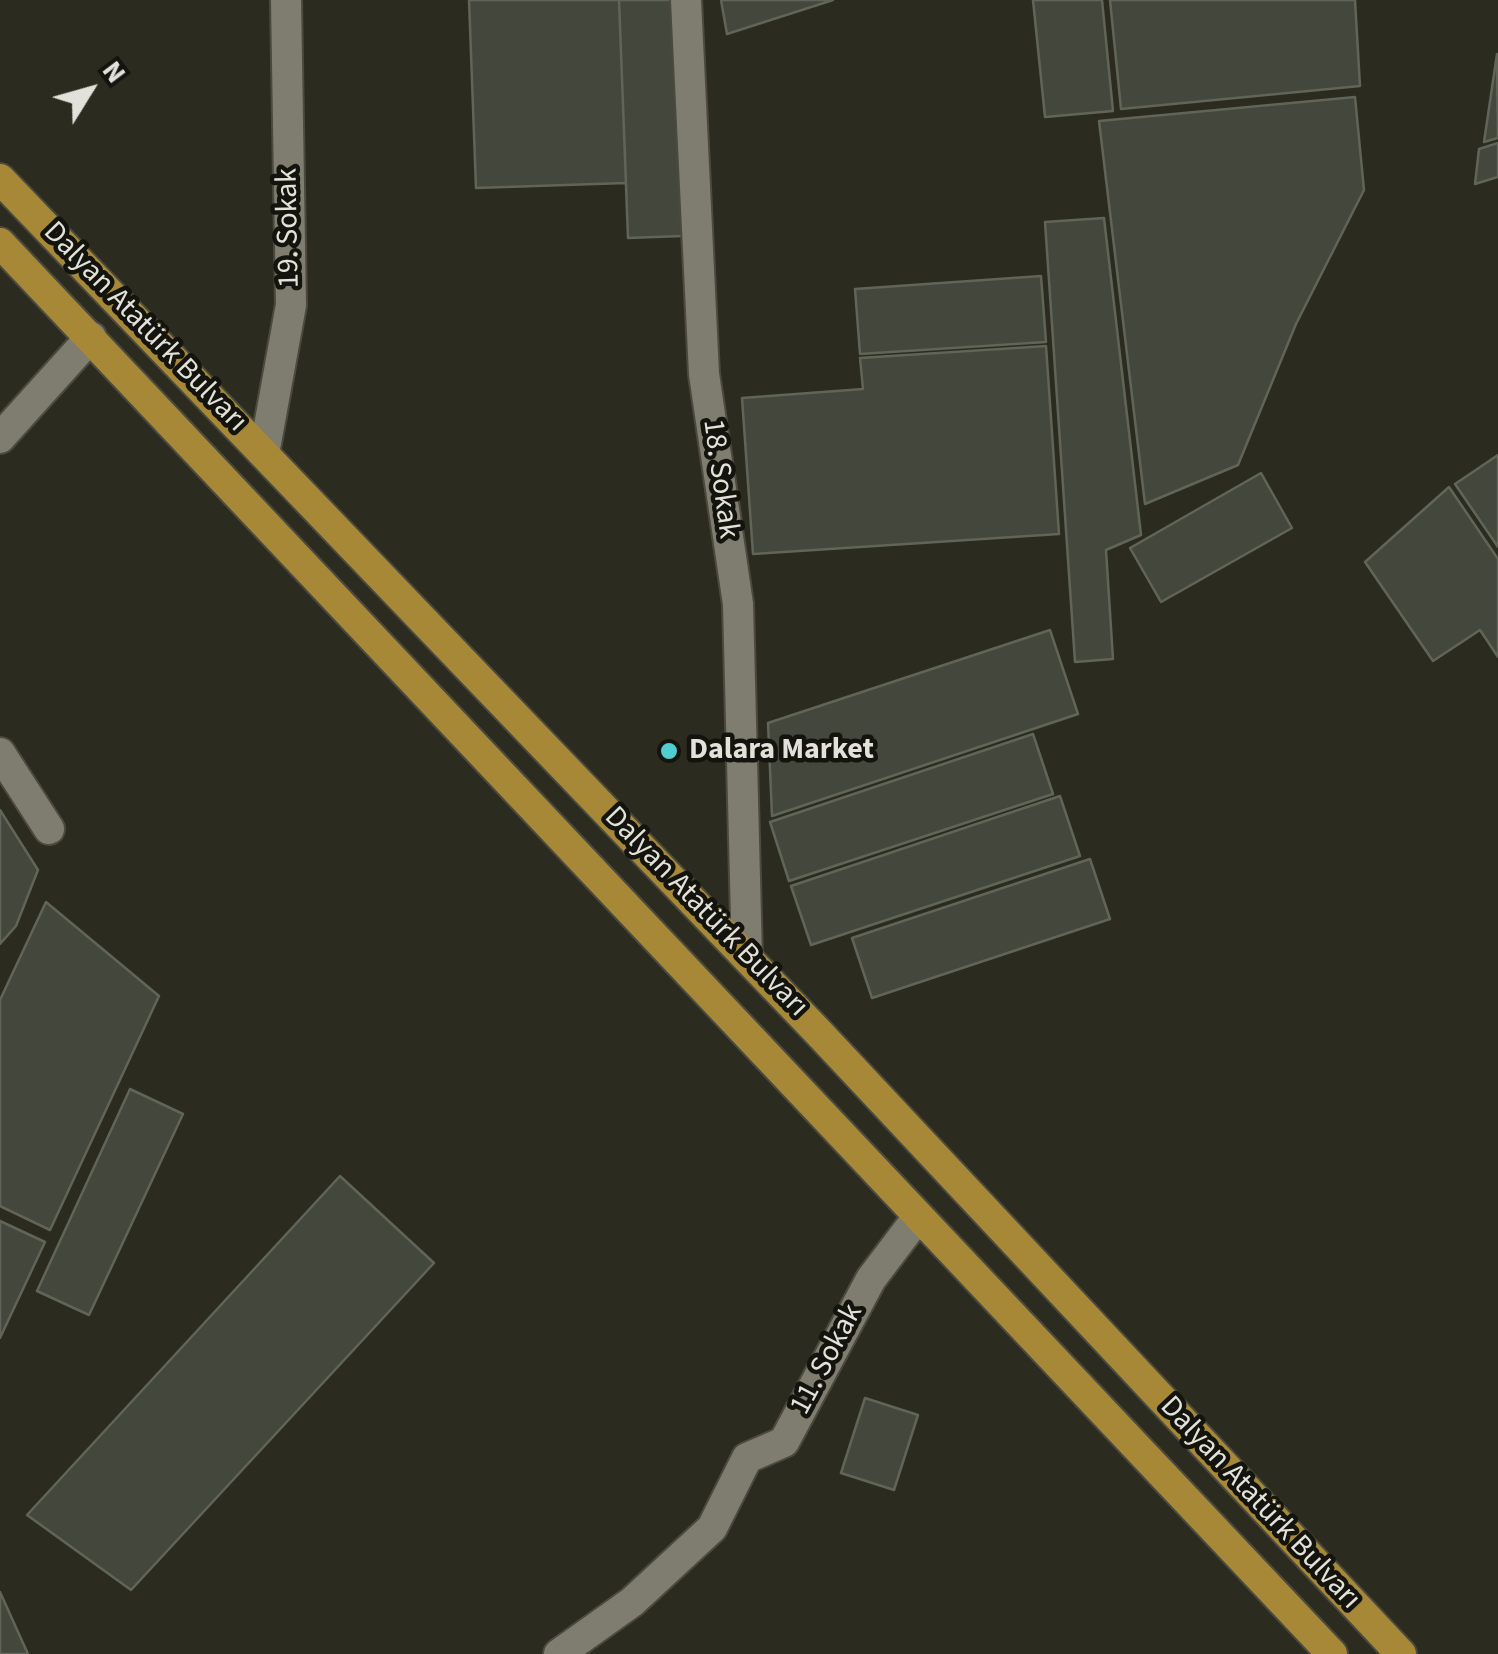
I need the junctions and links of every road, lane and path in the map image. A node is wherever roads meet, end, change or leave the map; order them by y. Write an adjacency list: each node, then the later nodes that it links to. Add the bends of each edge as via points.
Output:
1 (286, 0): 7 (street, 19. Sokak, via 291,305)
2 (686, 0): 10 (street, 18. Sokak, via 704,374 738,604)
3 (0, 179): 7 (main road, Dalyan Atatürk Bulvarı)
4 (0, 243): 5 (main road, Dalyan Atatürk Bulvarı)
5 (91, 337): 6 (street); 11 (main road, Dalyan Atatürk Bulvarı)
6 (0, 438)
7 (264, 454): 10 (main road, Dalyan Atatürk Bulvarı)
8 (0, 753): 9 (street)
9 (50, 829)
10 (747, 957): 14 (main road, Dalyan Atatürk Bulvarı)
11 (918, 1217): 12 (street, 11. Sokak, via 871,1278 784,1442 747,1458 712,1528 632,1602); 13 (main road, Dalyan Atatürk Bulvarı)
12 (559, 1654)
13 (1332, 1654)
14 (1401, 1654)

